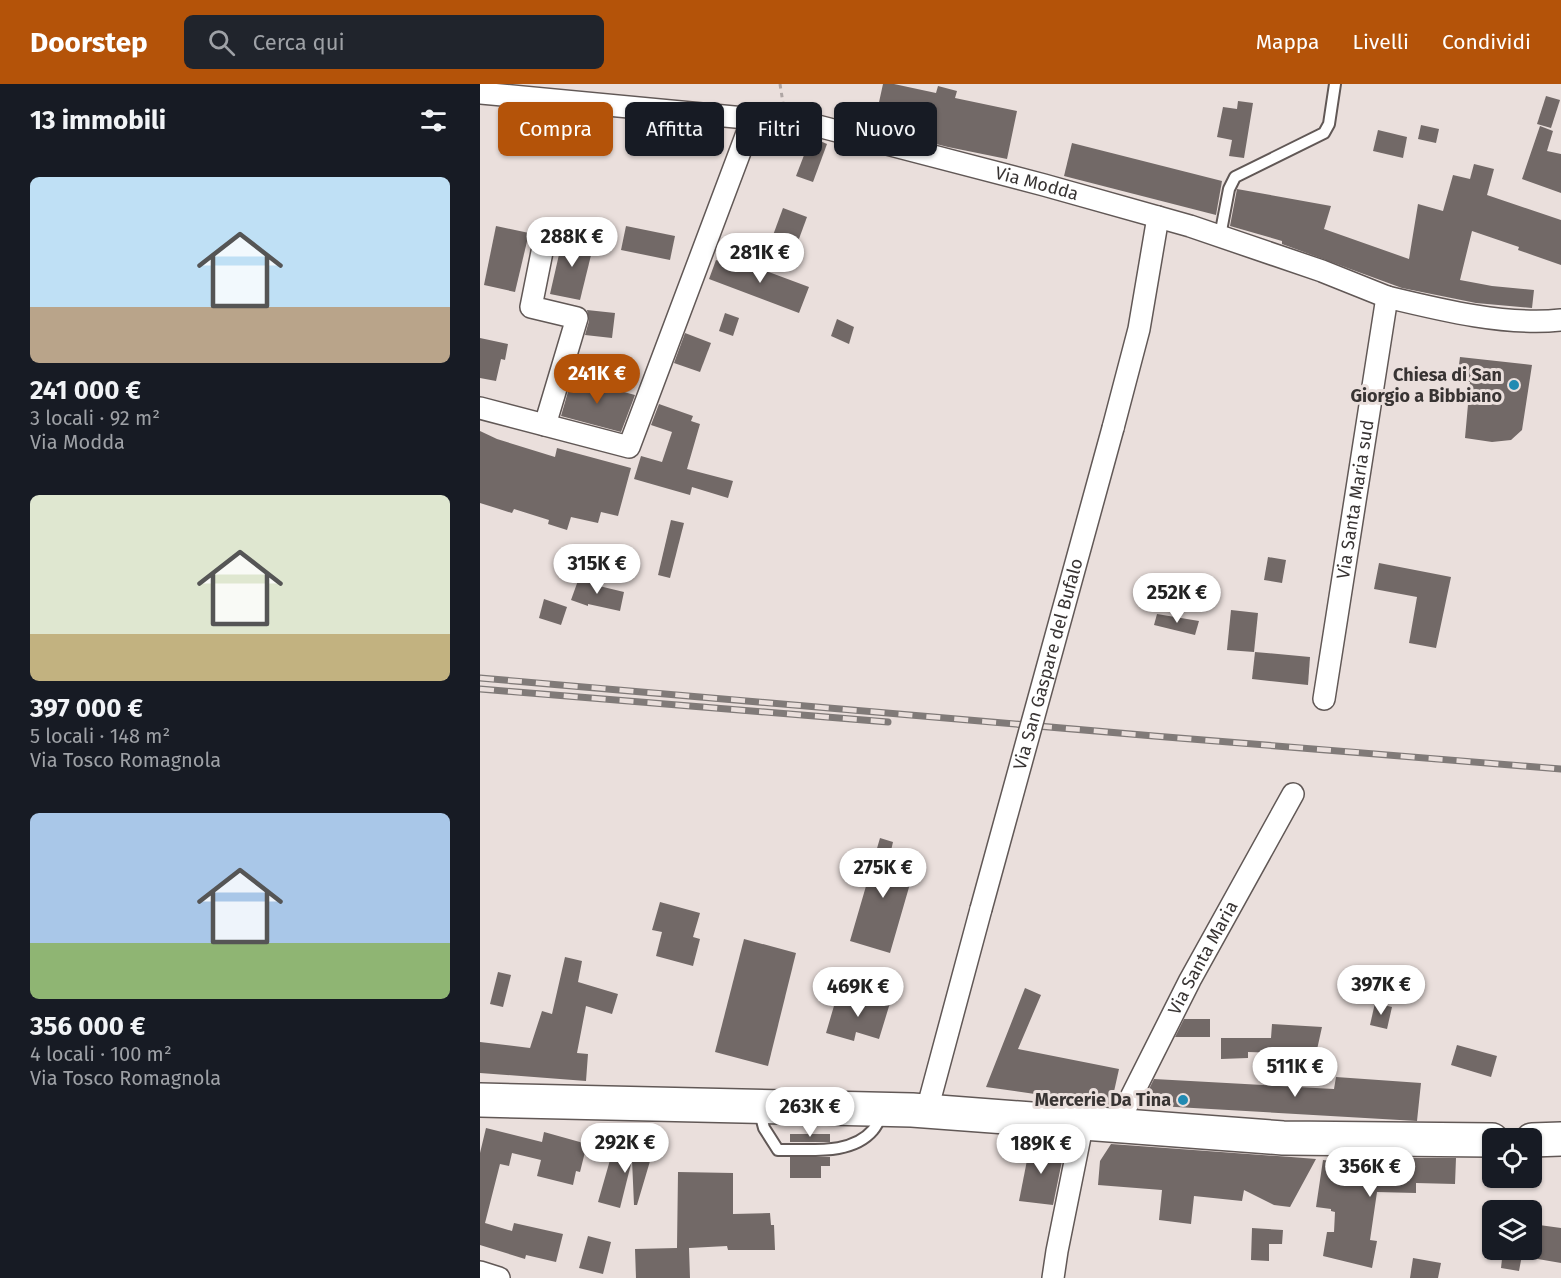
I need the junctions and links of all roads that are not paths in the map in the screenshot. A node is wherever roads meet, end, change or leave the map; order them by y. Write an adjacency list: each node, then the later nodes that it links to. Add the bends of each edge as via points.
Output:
1 (1335, 84): 7 (lane, via 1324,133 1235,177)
2 (480, 93): 3 (street, Via Modda)
3 (736, 118)
4 (822, 127): 6 (street, Via Modda)
5 (738, 156): 12 (street, via 629,447)
6 (1158, 217): 7 (street, Via Modda); 18 (street, Via San Gaspare del Bufalo, bridge, via 1139,329)
7 (1220, 236): 9 (street, Via Modda)
8 (542, 252): 12 (street, via 531,307 577,318)
9 (1387, 297): 10 (street, via 1497,318); 13 (street, Via Santa Maria sud)
10 (1561, 320)
11 (480, 408): 12 (street)
12 (545, 425)
13 (1324, 699)
14 (1293, 794): 20 (street, Via Santa Maria, via 1190,980)
15 (480, 1100): 16 (main road)
16 (758, 1106): 17 (main road); 17 (lane, via 764,1128 778,1150 839,1149 873,1130)
17 (885, 1109): 18 (main road)
18 (927, 1110): 19 (main road)
19 (1083, 1122): 20 (main road); 26 (street)
20 (1117, 1125): 22 (main road, via 1283,1138)
21 (1561, 1139): 23 (main road)
22 (1482, 1140)
23 (1542, 1140)
24 (480, 1272): 25 (street)
25 (499, 1278)
26 (1053, 1278)

